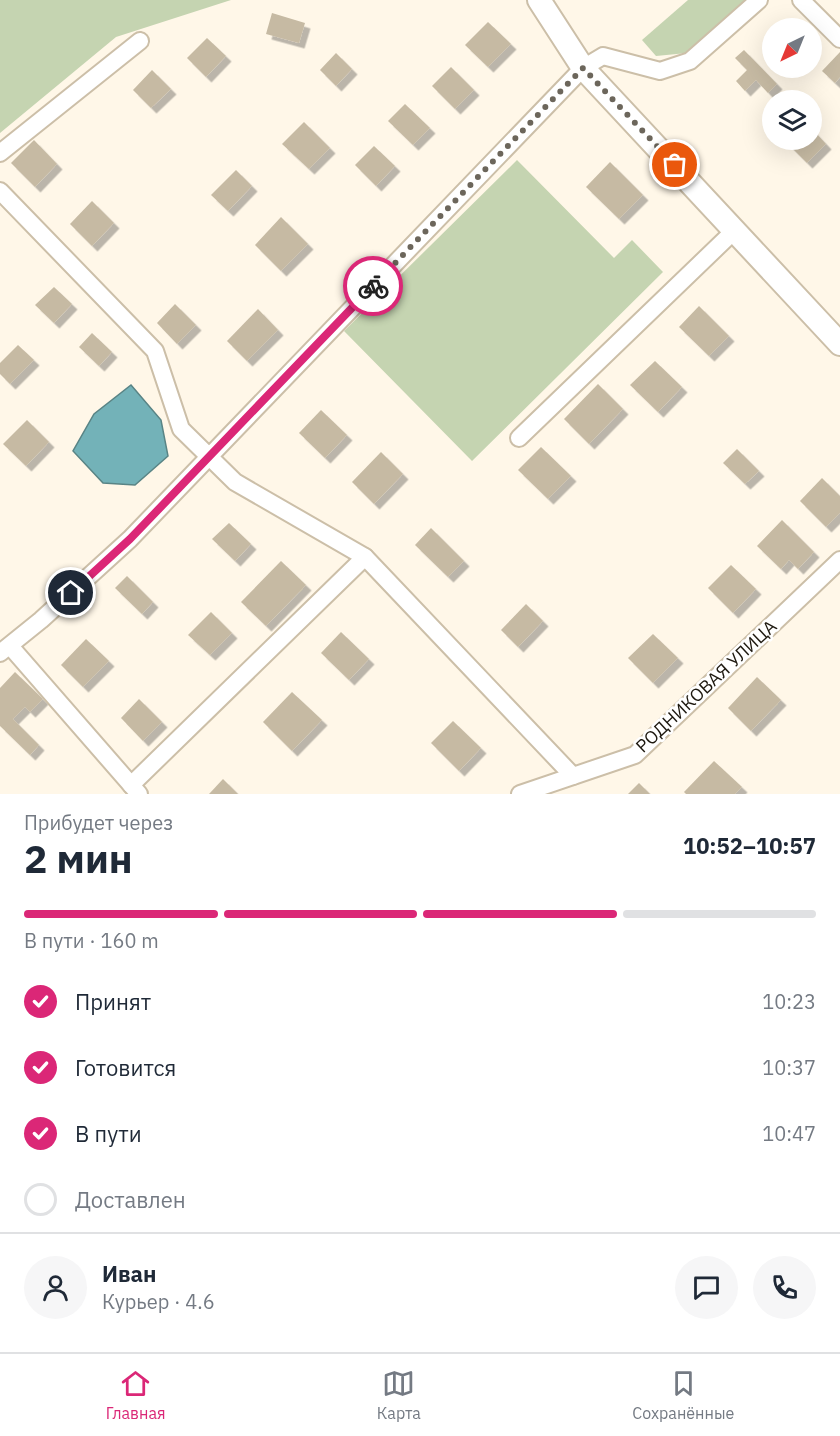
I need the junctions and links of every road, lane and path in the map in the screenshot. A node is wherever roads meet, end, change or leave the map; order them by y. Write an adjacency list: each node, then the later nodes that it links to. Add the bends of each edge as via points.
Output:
1 (539, 0): 6 (main road)
2 (759, 0): 6 (street, via 690,61 660,70 603,56)
3 (801, 0): 4 (street)
4 (840, 39)
5 (140, 41): 7 (street)
6 (583, 68): 9 (main road); 12 (street)
7 (0, 153)
8 (0, 191): 12 (street, via 154,351 181,429)
9 (735, 230): 10 (main road); 11 (street)
10 (840, 344)
11 (519, 438)
12 (209, 456): 13 (street, via 235,482); 15 (street, via 130,539)
13 (365, 556): 16 (street); 17 (street)
14 (840, 560): 16 (street, РОДНИКОВАЯ УЛИЦА, via 635,755)
15 (5, 649): 17 (street)
16 (573, 776): 18 (street, РОДНИКОВАЯ УЛИЦА)
17 (135, 790)
18 (520, 794)

